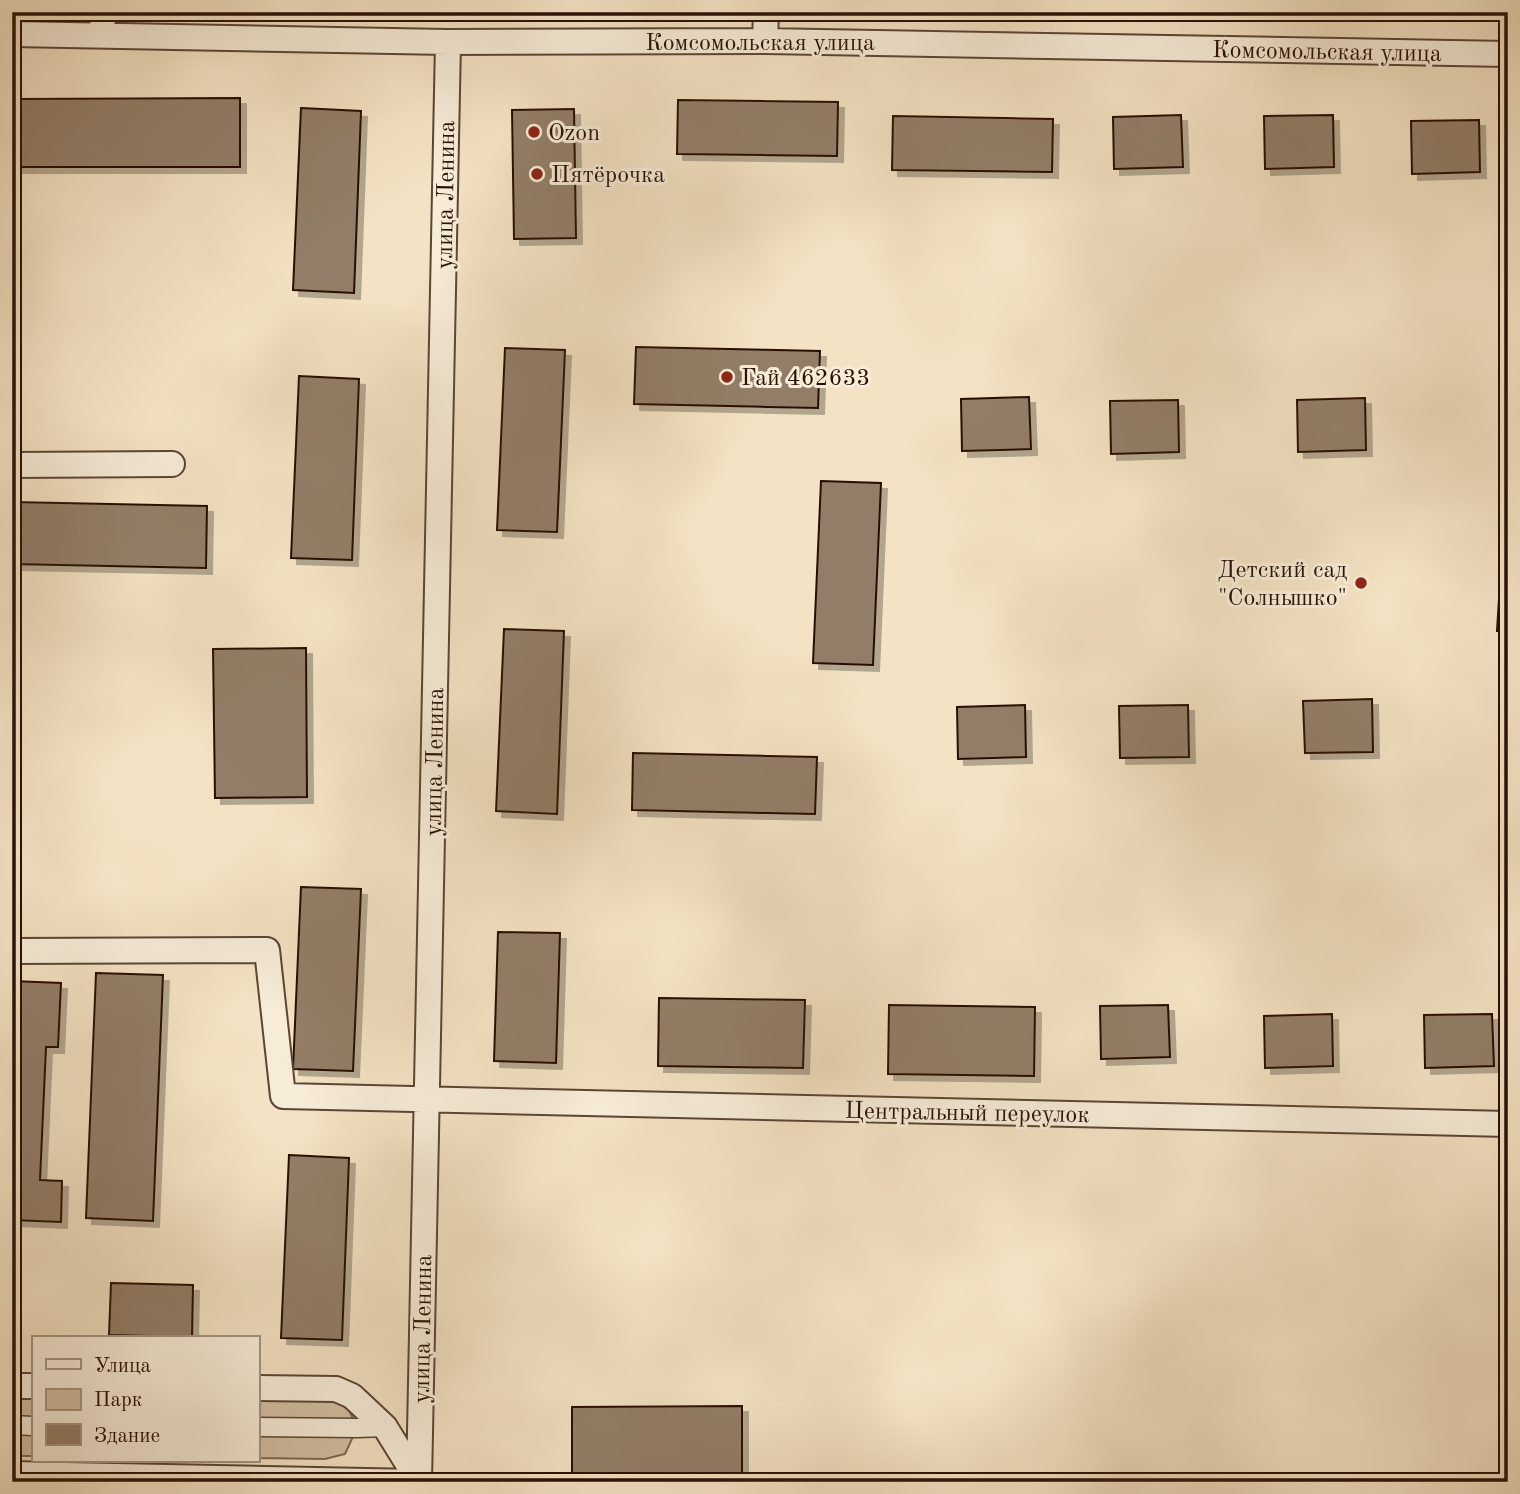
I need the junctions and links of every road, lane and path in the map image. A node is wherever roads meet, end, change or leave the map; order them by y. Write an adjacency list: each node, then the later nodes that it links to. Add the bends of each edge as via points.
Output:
1 (766, 12): 4 (street)
2 (103, 23): 3 (street, Комсомольская улица); 5 (street, Комсомольская улица)
3 (12, 34)
4 (765, 41): 5 (street, Комсомольская улица); 6 (street, Комсомольская улица)
5 (448, 42): 10 (street, улица Ленина)
6 (1508, 54)
7 (172, 464): 8 (street)
8 (12, 465)
9 (12, 951): 10 (street, Центральный переулок, via 267,950 283,1096)
10 (427, 1099): 11 (street, Центральный переулок); 20 (street, улица Ленина)
11 (1508, 1124)
12 (12, 1386): 13 (street)
13 (32, 1386)
14 (259, 1388): 18 (street, via 336,1389 352,1396)
15 (12, 1425): 16 (street)
16 (32, 1426)
17 (259, 1427): 18 (street)
18 (384, 1427): 20 (street)
19 (12, 1474): 20 (street)
20 (417, 1482)

